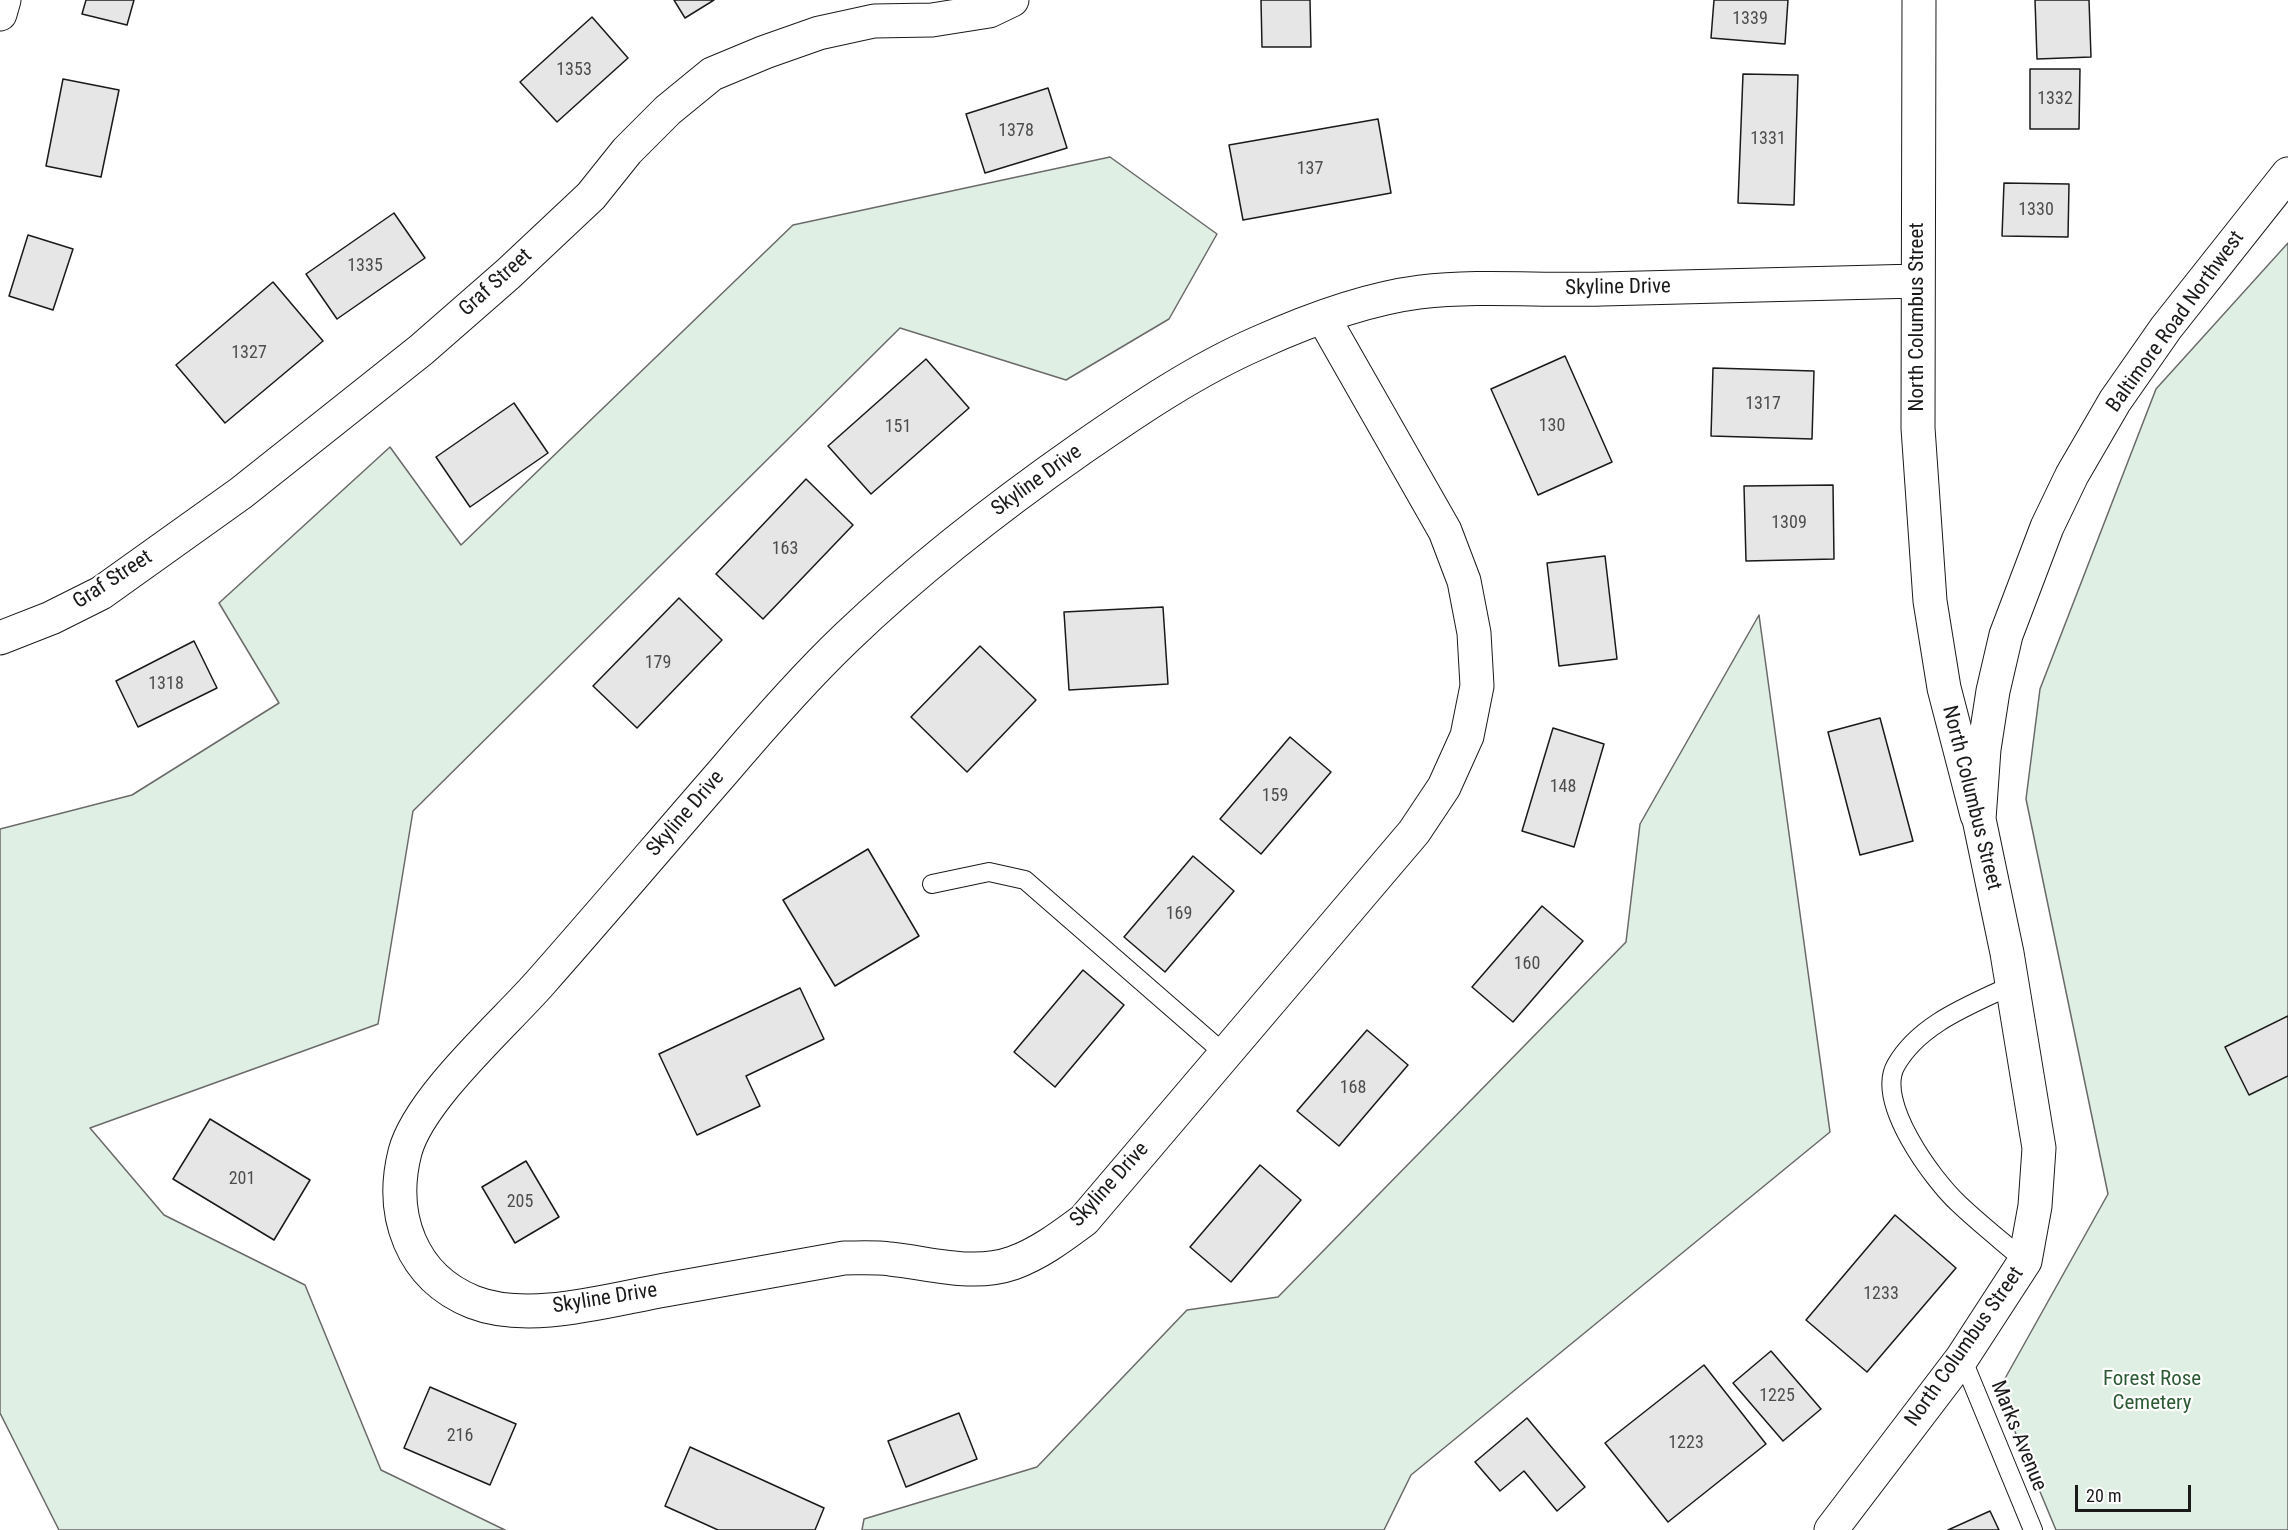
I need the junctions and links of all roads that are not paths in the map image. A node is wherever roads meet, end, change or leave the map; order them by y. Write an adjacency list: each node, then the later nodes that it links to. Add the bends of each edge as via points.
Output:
1 (4, 0): 4 (street)
2 (1012, 0): 8 (street, Graf Street, via 989,11 932,20 874,21 819,33 712,74 668,110 627,151 591,196 508,274 421,350 241,493 101,592)
3 (1919, 0): 6 (street, North Columbus Street)
4 (0, 14)
5 (2288, 174): 9 (street, Baltimore Road Northwest, via 2166,328 2115,401 2072,475 2006,635 1984,749)
6 (1917, 281): 7 (street, Skyline Drive, via 1585,290 1472,288 1415,293); 9 (street, North Columbus Street, via 1918,428 1930,601 1944,687)
7 (1323, 317): 12 (street, Skyline Drive, via 1445,531 1464,581 1474,633 1477,686 1467,736 1444,787 1414,832); 12 (street, Skyline Drive, via 1205,370 1107,431 1017,494 928,564 843,640 440,1091 405,1152 400,1188 408,1244 420,1264 444,1286 472,1302 500,1310 556,1309 844,1258 888,1258 974,1269 1011,1264 1044,1249 1084,1220)
8 (0, 638)
9 (1979, 819): 11 (street, North Columbus Street)
10 (932, 884): 12 (lane, via 989,872 1025,880)
11 (2012, 984): 13 (street, North Columbus Street, via 2039,1148 2035,1206); 13 (lane, via 1941,1019 1896,1066 1891,1085 1892,1103 1932,1171 1957,1203)
12 (1226, 1055)
13 (2025, 1261): 14 (street, North Columbus Street)
14 (1962, 1359): 15 (street, North Columbus Street); 16 (lane, Marks Avenue)
15 (1831, 1530)
16 (2033, 1530)

